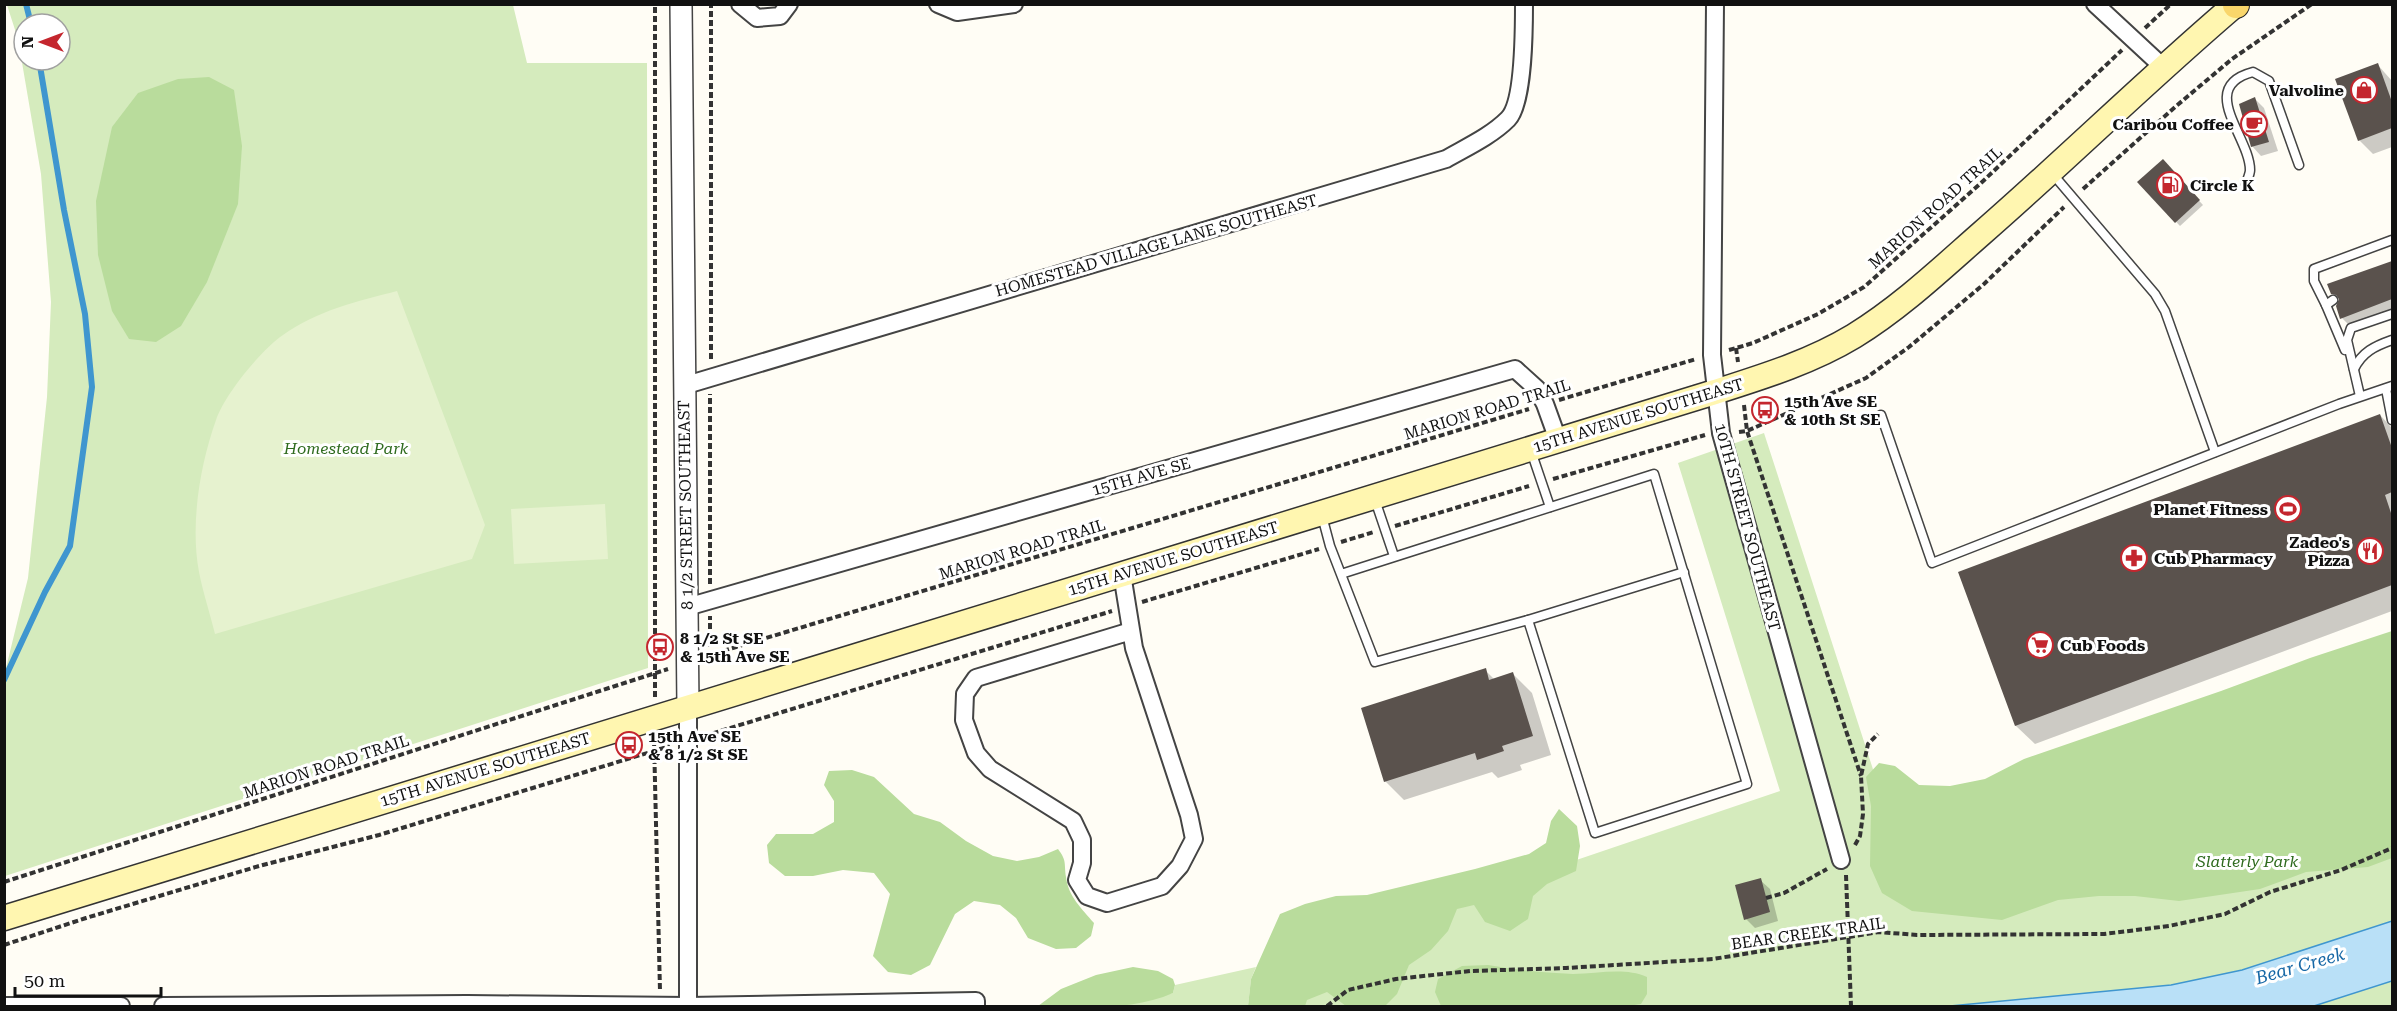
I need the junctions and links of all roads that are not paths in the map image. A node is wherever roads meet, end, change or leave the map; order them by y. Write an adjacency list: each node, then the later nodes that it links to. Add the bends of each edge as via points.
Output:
1 (681, 4): 18 (street, 8 1/2 STREET SOUTHEAST)
2 (741, 4): 3 (street, via 757,18 780,16)
3 (789, 4)
4 (938, 4): 5 (street, via 957,12)
5 (1014, 4)
6 (1524, 4): 18 (street, HOMESTEAD VILLAGE LANE SOUTHEAST, via 1520,76 1510,117 1479,141 1446,159)
7 (1715, 4): 20 (street, 10TH STREET SOUTHEAST)
8 (2095, 4): 10 (street)
9 (2236, 5): 10 (main road, 15TH AVENUE SOUTHEAST)
10 (2163, 67): 12 (main road, 15TH AVENUE SOUTHEAST)
11 (2299, 165): 13 (lane, via 2269,81 2253,72 2243,75 2230,86 2227,99 2250,171)
12 (2051, 172): 20 (main road, 15TH AVENUE SOUTHEAST, via 1913,293 1852,337 1797,364); 26 (lane, via 2155,294 2165,311)
13 (2246, 184)
14 (2392, 240): 17 (lane, via 2314,269 2314,280 2330,303)
15 (2392, 314): 17 (lane, via 2351,328 2347,340)
16 (2392, 340): 17 (lane, via 2373,346)
17 (2354, 369): 21 (lane)
18 (683, 386): 34 (street, 8 1/2 STREET SOUTHEAST)
19 (2389, 388): 21 (lane); 23 (lane)
20 (1715, 392): 24 (main road, 15TH AVENUE SOUTHEAST); 38 (street, 10TH STREET SOUTHEAST, via 1721,433)
21 (2360, 396): 26 (lane)
22 (1881, 415): 26 (lane, via 1932,563)
23 (2392, 420)
24 (1558, 440): 25 (main road, 15TH AVENUE SOUTHEAST); 34 (street, 15TH AVE SE, via 1537,389 1515,369)
25 (1530, 449): 27 (main road, 15TH AVENUE SOUTHEAST); 28 (lane)
26 (2215, 452)
27 (1374, 497): 29 (main road, 15TH AVENUE SOUTHEAST); 30 (lane)
28 (1550, 507): 30 (lane); 31 (lane, via 1654,474)
29 (1322, 513): 32 (main road, 15TH AVENUE SOUTHEAST); 33 (lane)
30 (1395, 556): 33 (lane)
31 (1684, 572): 35 (lane); 35 (lane, via 1747,783 1595,833)
32 (1122, 574): 36 (street); 37 (main road, 15TH AVENUE SOUTHEAST)
33 (1341, 574): 35 (lane, via 1375,662)
34 (687, 607): 37 (street, 8 1/2 STREET SOUTHEAST)
35 (1528, 620)
36 (1131, 631): 36 (street, via 976,678 965,694 964,720 976,753 990,769 1073,821 1082,840 1077,880 1087,896 1107,903 1162,886 1180,866 1194,839)
37 (688, 708): 39 (main road, 15TH AVENUE SOUTHEAST); 45 (street, 8 1/2 STREET SOUTHEAST)
38 (1841, 860)
39 (4, 918)
40 (976, 1004): 45 (street)
41 (467, 1005): 44 (street); 45 (street)
42 (4, 1006): 43 (street)
43 (121, 1006)
44 (164, 1006)
45 (688, 1006)

